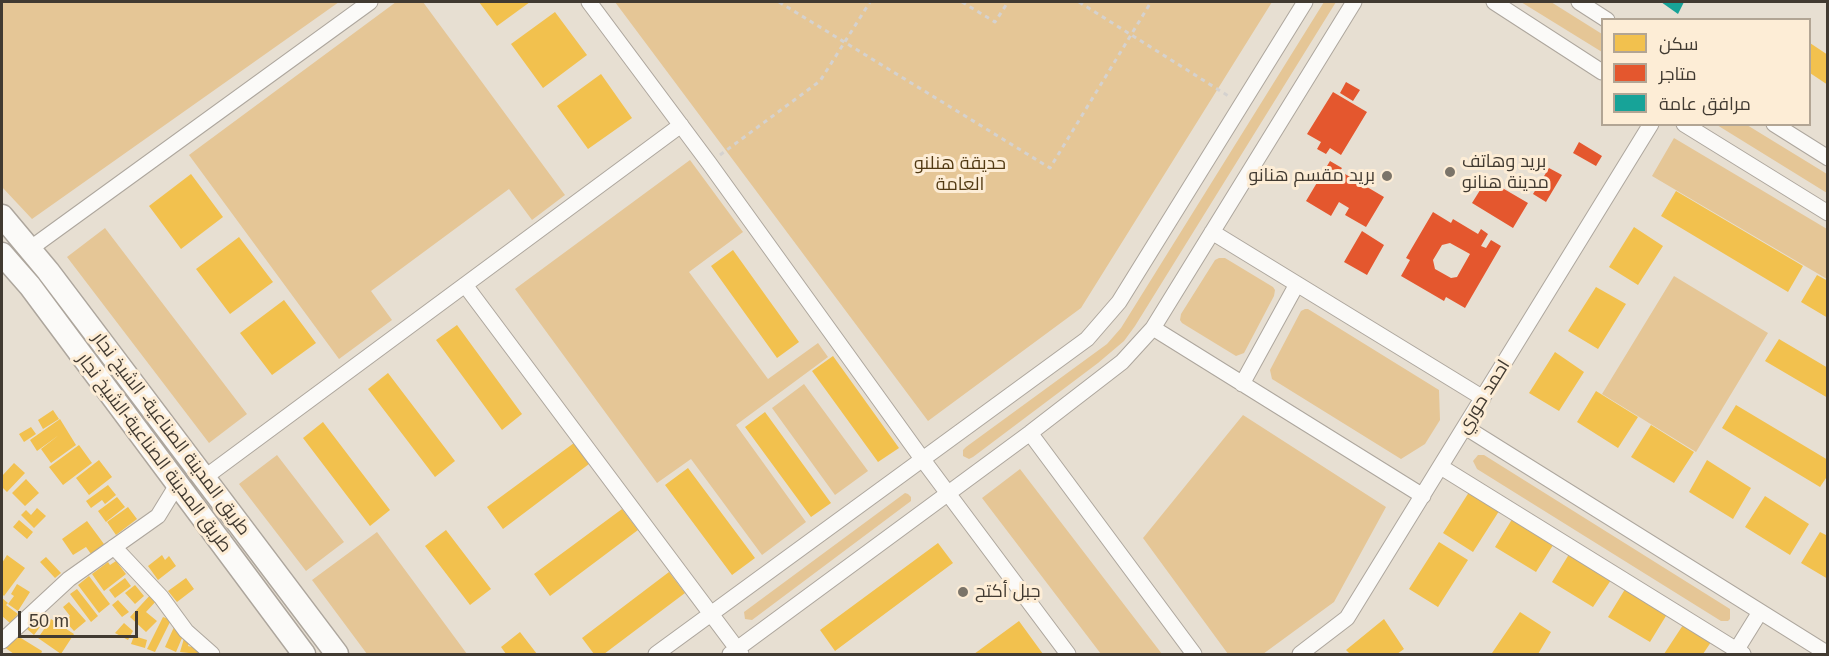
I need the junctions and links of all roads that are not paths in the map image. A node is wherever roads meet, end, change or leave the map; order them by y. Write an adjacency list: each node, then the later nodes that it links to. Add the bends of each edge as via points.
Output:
1 (370, 2): 17 (street)
2 (589, 2): 9 (street)
3 (1305, 2): 26 (street, via 1119,302 1087,339)
4 (1354, 2): 16 (street)
5 (1494, 2): 8 (street)
6 (1579, 2): 7 (street)
7 (1604, 18)
8 (1601, 71)
9 (681, 125): 20 (street); 26 (street)
10 (1650, 126): 23 (street, احمد حوري)
11 (1687, 126): 14 (street)
12 (1777, 126): 13 (street)
13 (1827, 158)
14 (1827, 213)
15 (2, 216): 17 (main road, طريق المدينة الصناعية- الشيخ نجار)
16 (1212, 232): 19 (street); 21 (street)
17 (31, 248): 28 (main road, طريق المدينة الصناعية- الشيخ نجار)
18 (2, 254): 29 (main road, طريق المدينة الصناعية-الشيخ نجار)
19 (1297, 284): 22 (street); 23 (street)
20 (465, 285): 28 (street); 34 (street)
21 (1154, 328): 22 (street); 25 (street, via 1122,362)
22 (1242, 384): 31 (street)
23 (1483, 398): 24 (street, احمد حوري)
24 (1465, 427): 27 (street, احمد حوري); 33 (street)
25 (1030, 433): 30 (street); 43 (street)
26 (923, 460): 30 (street); 34 (street)
27 (1441, 467): 31 (street, احمد حوري); 37 (street)
28 (204, 478): 40 (main road, طريق المدينة الصناعية- الشيخ نجار)
29 (177, 485): 32 (street, via 158,516); 39 (main road, طريق المدينة الصناعية-الشيخ نجار)
30 (948, 494): 36 (street); 42 (street)
31 (1423, 496): 44 (street, احمد حوري, via 1347,618)
32 (114, 547): 35 (street, via 69,579); 38 (street, via 161,597 186,631)
33 (1760, 612): 37 (street); 45 (street)
34 (711, 615): 36 (street); 41 (street)
35 (2, 641)
36 (736, 653)
37 (1738, 653)
38 (212, 654)
39 (303, 654)
40 (337, 654)
41 (656, 654)
42 (1068, 654)
43 (1194, 654)
44 (1300, 654)
45 (1827, 654)

